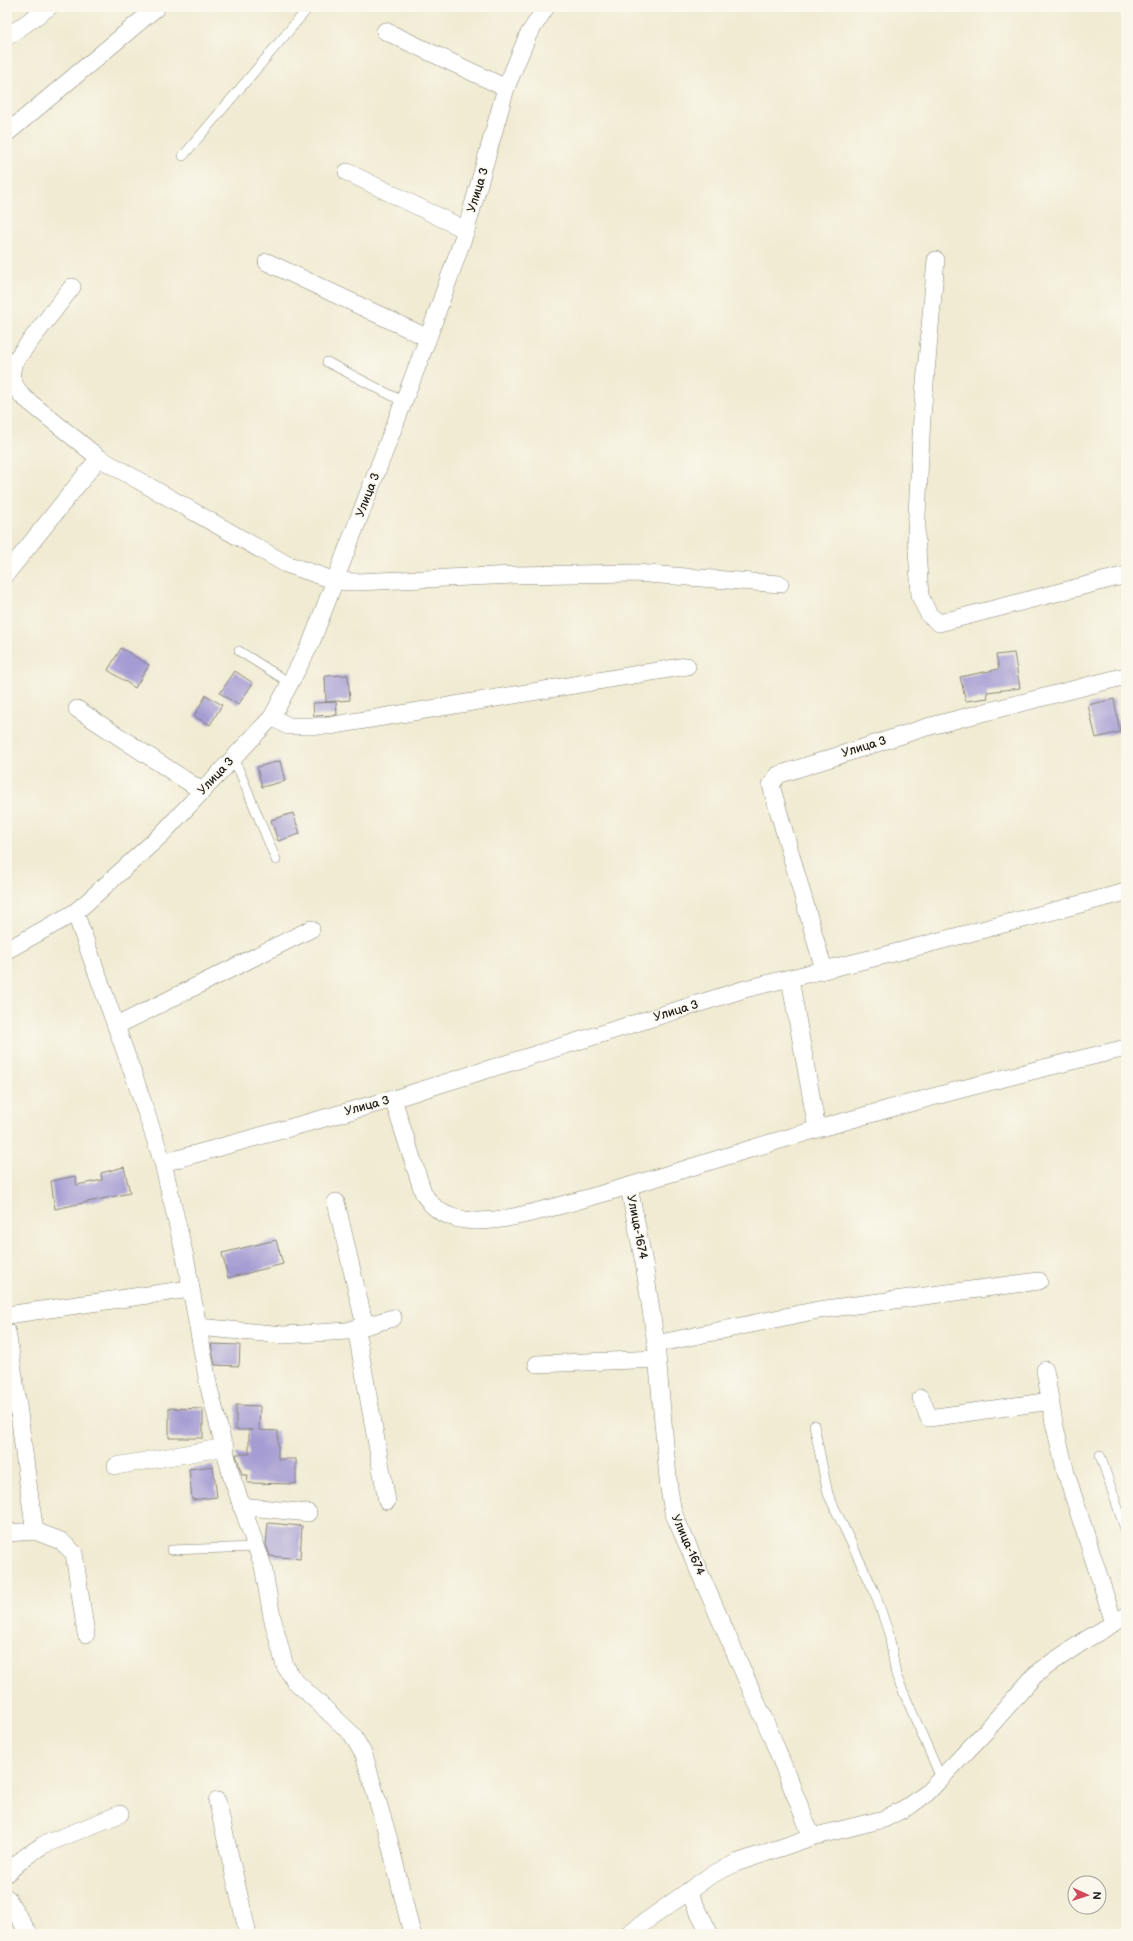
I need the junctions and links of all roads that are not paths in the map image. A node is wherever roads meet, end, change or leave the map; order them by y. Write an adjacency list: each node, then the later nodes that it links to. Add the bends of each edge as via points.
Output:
1 (50, 7): 6 (street)
2 (157, 7): 8 (street)
3 (309, 7): 9 (lane)
4 (546, 7): 7 (street, Улица 3, via 528,35)
5 (385, 31): 7 (street)
6 (7, 37)
7 (506, 88): 11 (street, Улица 3)
8 (7, 133)
9 (183, 156)
10 (347, 172): 11 (street)
11 (466, 230): 15 (street, Улица 3)
12 (936, 260): 20 (street, via 922,416 916,534 920,596 929,615 938,623)
13 (267, 262): 15 (street)
14 (72, 287): 18 (street, via 14,362 11,375 13,384 22,396)
15 (428, 338): 17 (street, Улица 3)
16 (327, 362): 17 (lane)
17 (404, 402): 21 (street, Улица 3)
18 (99, 458): 19 (street); 21 (street, via 286,564)
19 (7, 573)
20 (1126, 575)
21 (336, 581): 22 (street, via 515,574 636,573); 26 (street, Улица 3, via 311,643)
22 (780, 584)
23 (238, 651): 26 (lane)
24 (687, 666): 28 (street, via 329,726 288,726)
25 (1126, 676): 36 (street, Улица 3, via 927,727 778,775 771,785)
26 (290, 683): 28 (street, Улица 3)
27 (77, 708): 30 (street)
28 (272, 717): 29 (street, Улица 3)
29 (232, 760): 30 (street, Улица 3); 31 (lane, via 239,770)
30 (202, 791): 33 (street, Улица 3, via 161,835)
31 (276, 860)
32 (1126, 892): 36 (street, Улица 3)
33 (75, 912): 35 (street, Улица 3); 38 (street)
34 (311, 929): 38 (street)
35 (7, 950)
36 (824, 970): 37 (street, Улица 3)
37 (790, 979): 40 (street, Улица 3, via 745,990); 41 (street)
38 (116, 1026): 42 (street)
39 (1126, 1048): 41 (street)
40 (393, 1099): 42 (street, Улица 3); 43 (street, via 423,1192 436,1210 474,1221 509,1217)
41 (817, 1129): 43 (street)
42 (163, 1163): 46 (street)
43 (629, 1187): 52 (street, Улица-1674, via 644,1263)
44 (336, 1202): 50 (street)
45 (1039, 1281): 52 (street, via 847,1305)
46 (190, 1289): 47 (street); 49 (street)
47 (7, 1315)
48 (393, 1318): 50 (street)
49 (198, 1327): 50 (street, via 284,1335 346,1331); 58 (street, via 209,1388)
50 (361, 1327): 61 (street)
51 (7, 1332): 64 (street)
52 (657, 1352): 53 (street); 74 (street, Улица-1674, via 673,1512 771,1735)
53 (537, 1364)
54 (1045, 1370): 56 (street)
55 (921, 1398): 56 (street, via 929,1418)
56 (1050, 1401): 69 (street, via 1066,1473)
57 (814, 1425): 71 (lane, via 828,1494 875,1593 890,1634 896,1675)
58 (226, 1447): 60 (street); 62 (street)
59 (1100, 1455): 65 (lane)
60 (116, 1466)
61 (387, 1501)
62 (241, 1506): 63 (street); 67 (street)
63 (308, 1513)
64 (35, 1531): 66 (street); 70 (street, via 61,1541 74,1553)
65 (1126, 1532)
66 (7, 1533)
67 (256, 1547): 68 (lane); 80 (street, via 285,1666 296,1681 352,1734 364,1755 389,1840)
68 (171, 1550)
69 (1120, 1620): 71 (street, via 1054,1660 1035,1675)
70 (86, 1634)
71 (941, 1778): 74 (street, via 927,1793 897,1814)
72 (217, 1800): 79 (street)
73 (120, 1814): 75 (street, via 43,1845)
74 (812, 1837): 76 (street, via 736,1864 711,1875)
75 (7, 1873)
76 (688, 1891): 81 (street); 82 (street)
77 (7, 1898): 78 (street)
78 (30, 1934)
79 (248, 1934)
80 (412, 1934)
81 (628, 1934)
82 (710, 1934)

